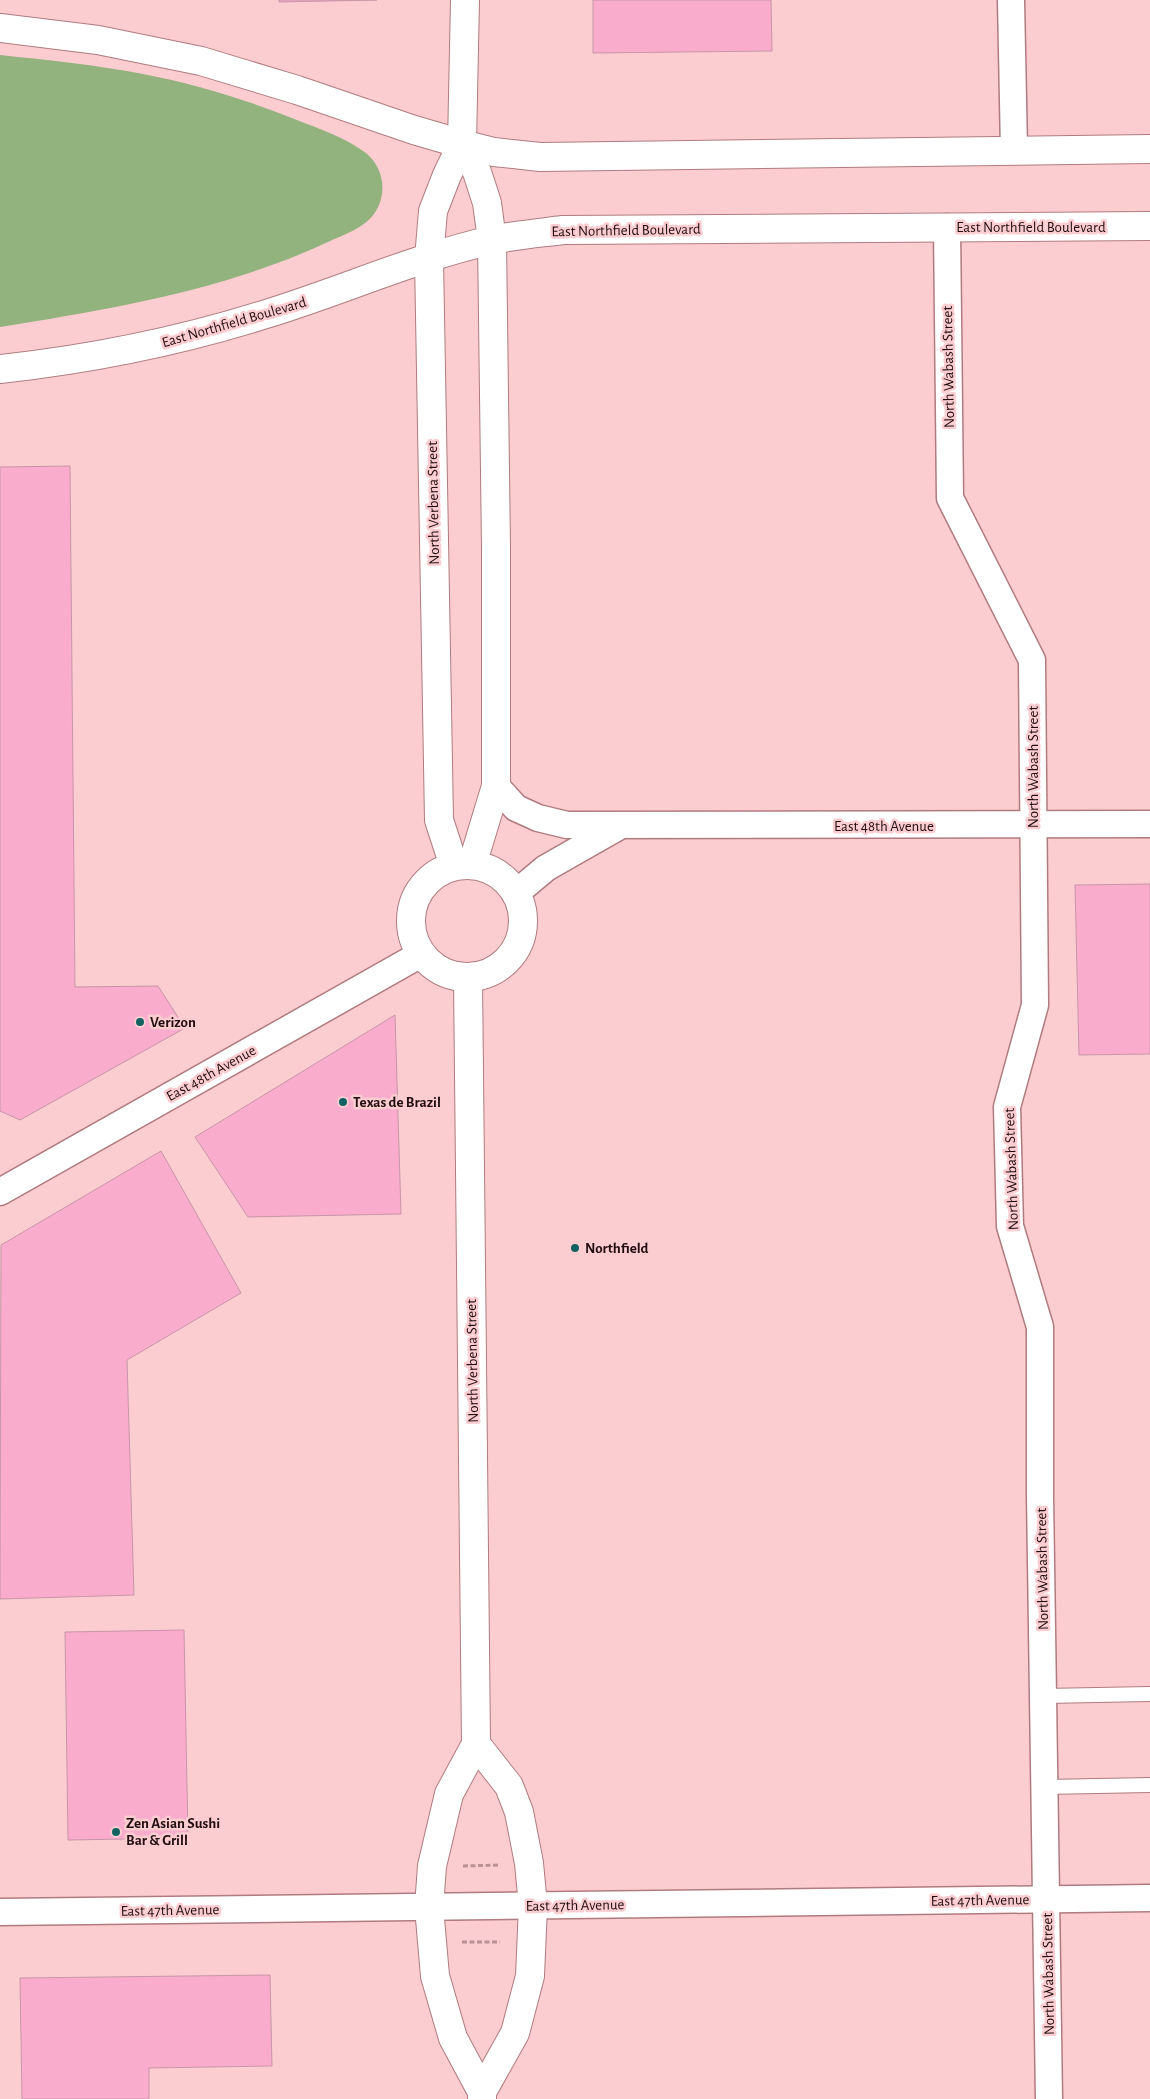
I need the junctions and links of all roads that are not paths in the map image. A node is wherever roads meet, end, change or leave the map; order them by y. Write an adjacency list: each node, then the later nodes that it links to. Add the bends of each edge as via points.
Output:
1 (465, 0): 4 (street, North Verbena Street)
2 (1011, 0): 6 (street)
3 (0, 28): 4 (street, via 98,40 201,61)
4 (462, 144): 6 (street, via 494,152 540,157); 9 (street, North Verbena Street, via 477,172 487,203); 10 (street, North Verbena Street, via 433,211)
5 (1150, 148): 6 (street)
6 (1014, 150)
7 (1150, 226): 8 (street, East Northfield Boulevard)
8 (947, 227): 9 (street, East Northfield Boulevard, via 563,230); 14 (street, North Wabash Street, via 950,498 1032,660)
9 (492, 240): 10 (street, East Northfield Boulevard); 12 (street, North Verbena Street)
10 (429, 259): 11 (street, East Northfield Boulevard, via 267,314 171,341 104,356); 16 (street, North Verbena Street, via 439,820)
11 (0, 369)
12 (496, 786): 15 (street, East 48th Avenue, via 516,808 538,818 567,825); 16 (street, North Verbena Street)
13 (1150, 824): 14 (street, East 48th Avenue)
14 (1034, 825): 15 (street, East 48th Avenue); 22 (street, North Wabash Street, via 1035,1005 1007,1107 1010,1226 1040,1327)
15 (618, 826): 17 (street, via 546,868)
16 (463, 866): 17 (street, via 490,869 505,879); 18 (street, via 437,873 423,885 414,902 410,920)
17 (516, 893): 19 (street, via 523,911 523,931 516,949 504,964 487,974)
18 (421, 954): 19 (street, via 434,967 450,975); 20 (street, East 48th Avenue)
19 (468, 978): 23 (street, North Verbena Street)
20 (0, 1192)
21 (1150, 1694): 22 (lane)
22 (1044, 1696): 25 (street, North Wabash Street)
23 (476, 1744): 28 (street, North Verbena Street, via 509,1786 519,1812); 29 (street, North Verbena Street, via 449,1794 432,1866)
24 (1150, 1785): 25 (lane)
25 (1046, 1787): 27 (street, North Wabash Street)
26 (1150, 1898): 27 (street, East 47th Avenue)
27 (1047, 1899): 28 (street, East 47th Avenue); 32 (street, North Wabash Street)
28 (533, 1906): 29 (street, East 47th Avenue); 31 (street, North Verbena Street, via 530,1976 515,2034)
29 (429, 1907): 30 (street, East 47th Avenue); 31 (street, North Verbena Street, via 435,1976 453,2038)
30 (0, 1912)
31 (482, 2095)
32 (1049, 2099)

